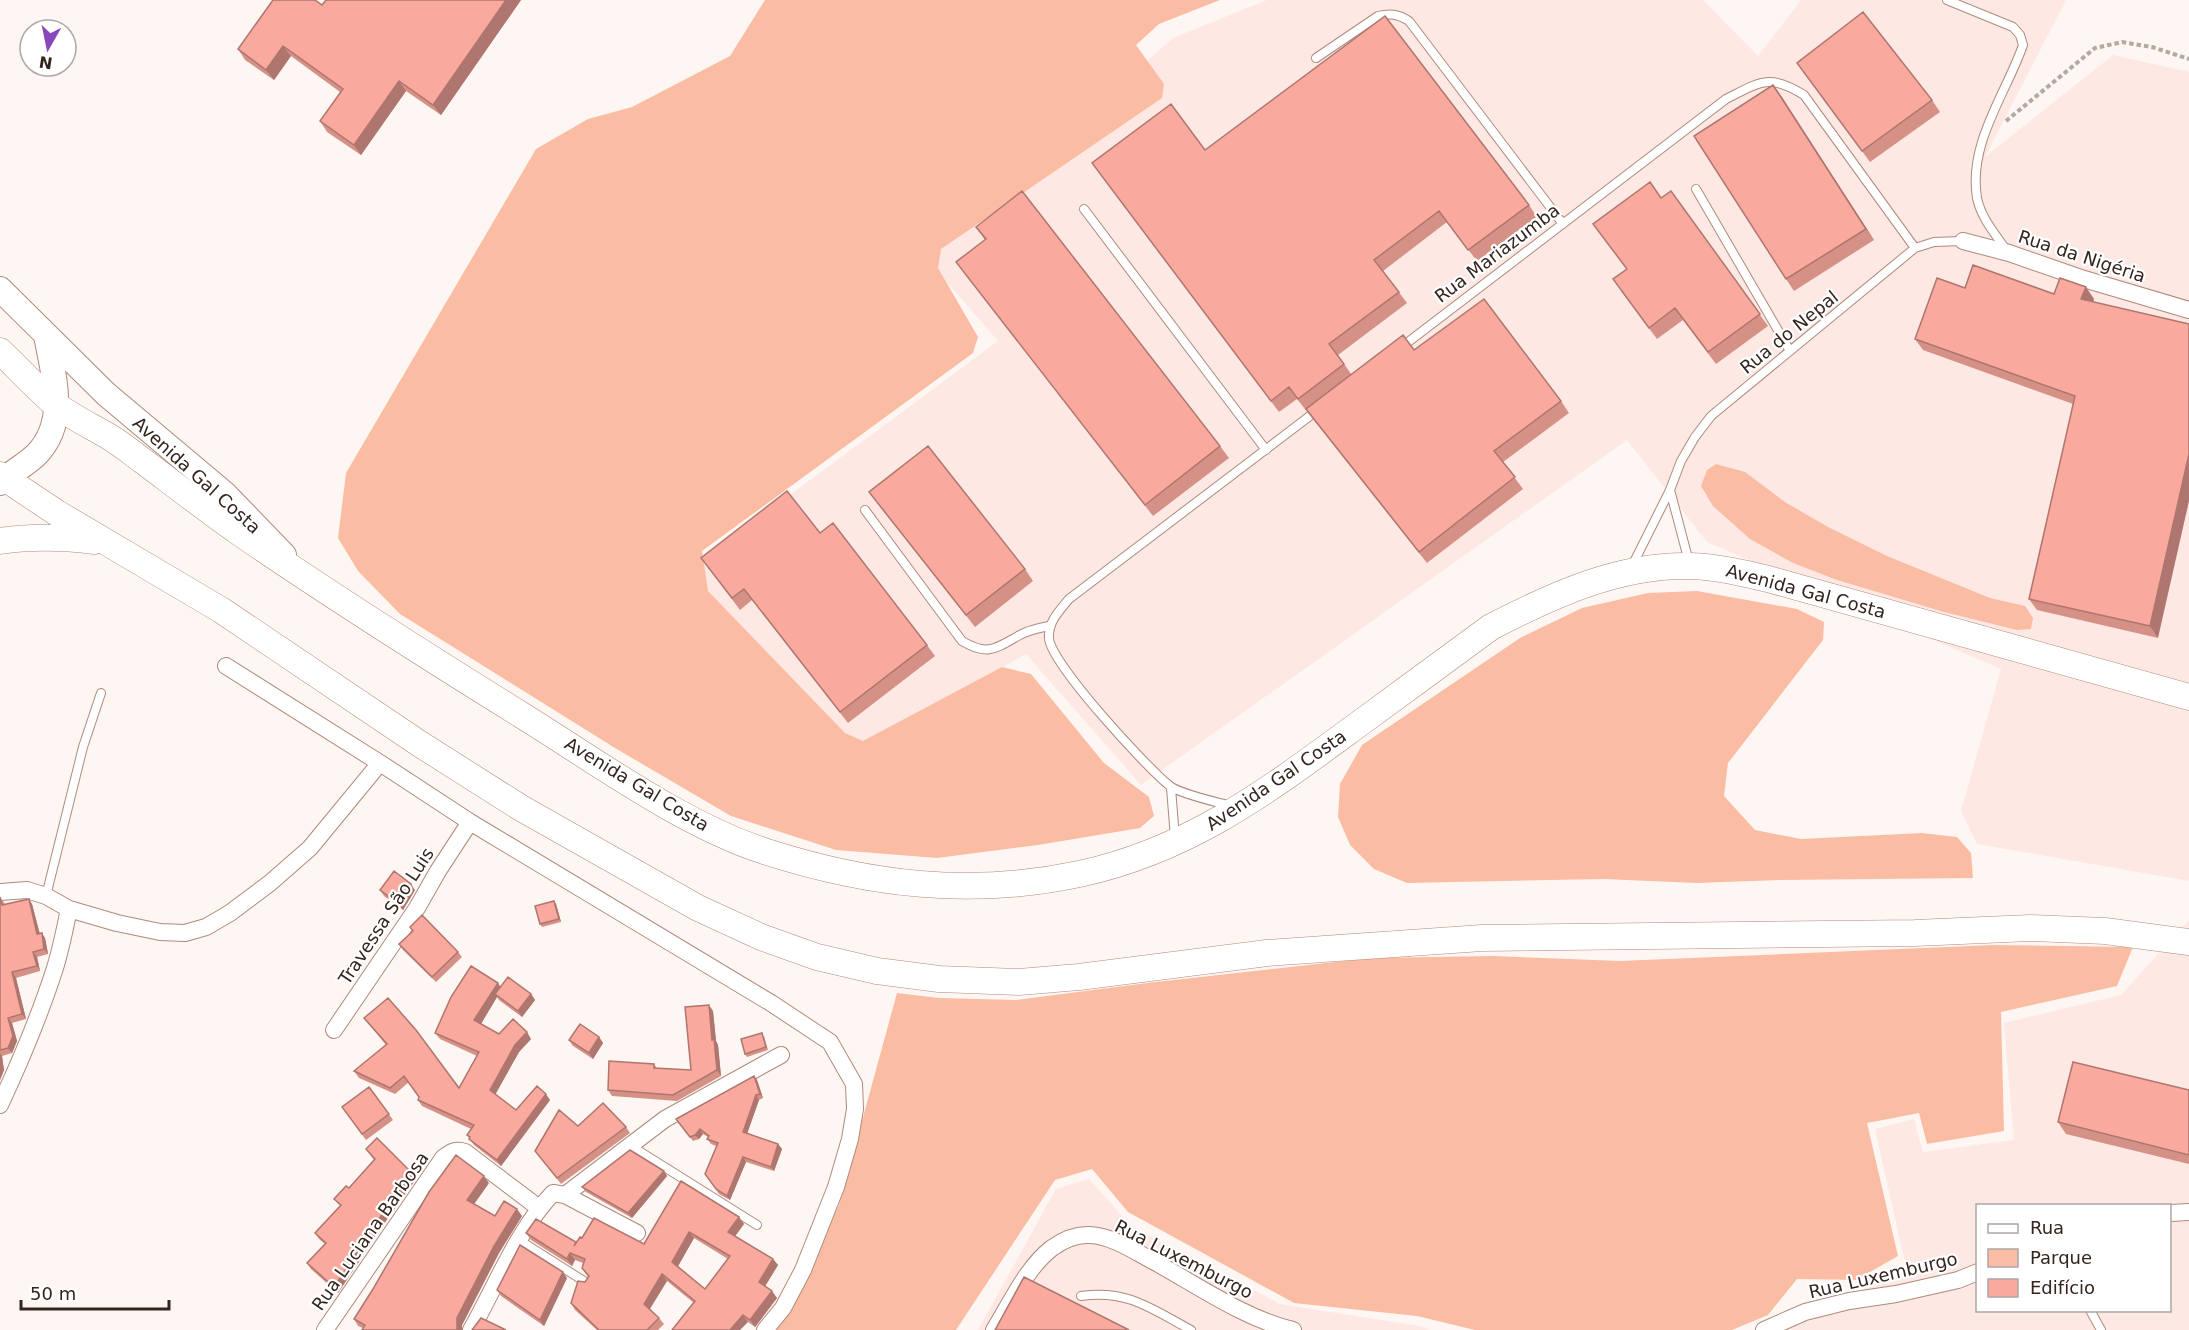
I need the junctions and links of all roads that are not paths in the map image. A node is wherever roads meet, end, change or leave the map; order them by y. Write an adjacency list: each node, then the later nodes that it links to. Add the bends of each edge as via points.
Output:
1 (1947, 0): 8 (lane, via 2013,27 2023,45 1982,140 1976,174 1977,200 1987,223)
2 (1316, 58): 5 (lane, via 1378,16 1394,15 1409,21)
3 (1696, 189): 14 (lane)
4 (1084, 209): 17 (lane)
5 (1563, 224): 7 (lane, Rua Mariazumba, via 1726,99 1757,83 1771,81 1787,84 1804,95); 13 (lane, Rua Mariazumba)
6 (1962, 241): 7 (lane, Rua do Nepal, via 1934,242); 8 (street, Rua da Nigéria)
7 (1915, 248): 14 (lane, Rua do Nepal)
8 (2009, 253): 10 (street, Rua da Nigéria)
9 (0, 289): 11 (main road, Avenida Gal Costa)
10 (2189, 310)
11 (46, 336): 16 (main road); 25 (main road, Avenida Gal Costa, via 106,394 225,494)
12 (0, 351): 16 (main road)
13 (1395, 351)
14 (1790, 351): 19 (lane, Rua do Nepal, via 1711,416 1681,461)
15 (1330, 400): 17 (lane)
16 (58, 406): 18 (main road, via 46,443 36,456); 25 (main road, via 113,439)
17 (1266, 450): 26 (lane, via 1070,599)
18 (2, 479): 22 (main road)
19 (1670, 490): 23 (lane); 24 (lane, Rua do Nepal)
20 (865, 510): 26 (lane, via 962,641 987,651 1034,628)
21 (0, 541): 22 (main road, via 64,537)
22 (104, 542): 38 (main road, via 220,610 520,808 661,888 761,937 817,957 878,971 939,979 1019,982 1267,953 1482,938 2030,928)
23 (1690, 566): 24 (main road, Avenida Gal Costa); 29 (main road, Avenida Gal Costa, via 1768,579)
24 (1629, 572): 32 (main road, Avenida Gal Costa, via 1566,592 1491,627)
25 (306, 578): 34 (main road, Avenida Gal Costa, via 669,807 770,853 871,879 957,887 1026,884 1083,873)
26 (1050, 626): 31 (lane, via 1048,640 1054,655 1074,683)
27 (226, 666): 30 (street)
28 (100, 693): 36 (lane)
29 (2189, 697)
30 (380, 763): 33 (street); 37 (street, via 310,848 270,883 206,927 185,933 160,932)
31 (1171, 788): 32 (lane); 34 (lane)
32 (1239, 809): 34 (main road, Avenida Gal Costa)
33 (470, 822): 39 (street, Travessa São Luis); 56 (street, via 830,1041 854,1084 850,1139 836,1187 802,1270 783,1308)
34 (1175, 843)
35 (0, 892): 36 (street, via 27,890)
36 (46, 896): 37 (street)
37 (69, 909): 41 (street, via 44,1001)
38 (2189, 942)
39 (334, 1030)
40 (782, 1054): 42 (street, via 665,1119)
41 (0, 1105)
42 (631, 1146): 43 (street); 47 (lane)
43 (565, 1195): 44 (street, via 553,1193); 48 (street)
44 (539, 1208): 49 (street); 54 (street, Rua Luciana Barbosa, via 465,1152 452,1152 443,1158)
45 (2189, 1212): 46 (street)
46 (2171, 1213)
47 (757, 1225)
48 (637, 1233)
49 (519, 1240): 51 (lane); 55 (street)
50 (1976, 1272): 60 (street, Rua Luxemburgo, via 1896,1294 1805,1312)
51 (587, 1283)
52 (1081, 1296): 58 (lane, via 1101,1293 1127,1297)
53 (2092, 1312): 61 (lane)
54 (325, 1330)
55 (471, 1330)
56 (765, 1330)
57 (994, 1330): 59 (street, Rua Luxemburgo, via 1035,1264 1069,1238 1090,1235 1115,1241 1244,1311)
58 (1191, 1330)
59 (1293, 1330)
60 (1764, 1330)
61 (2101, 1330)

